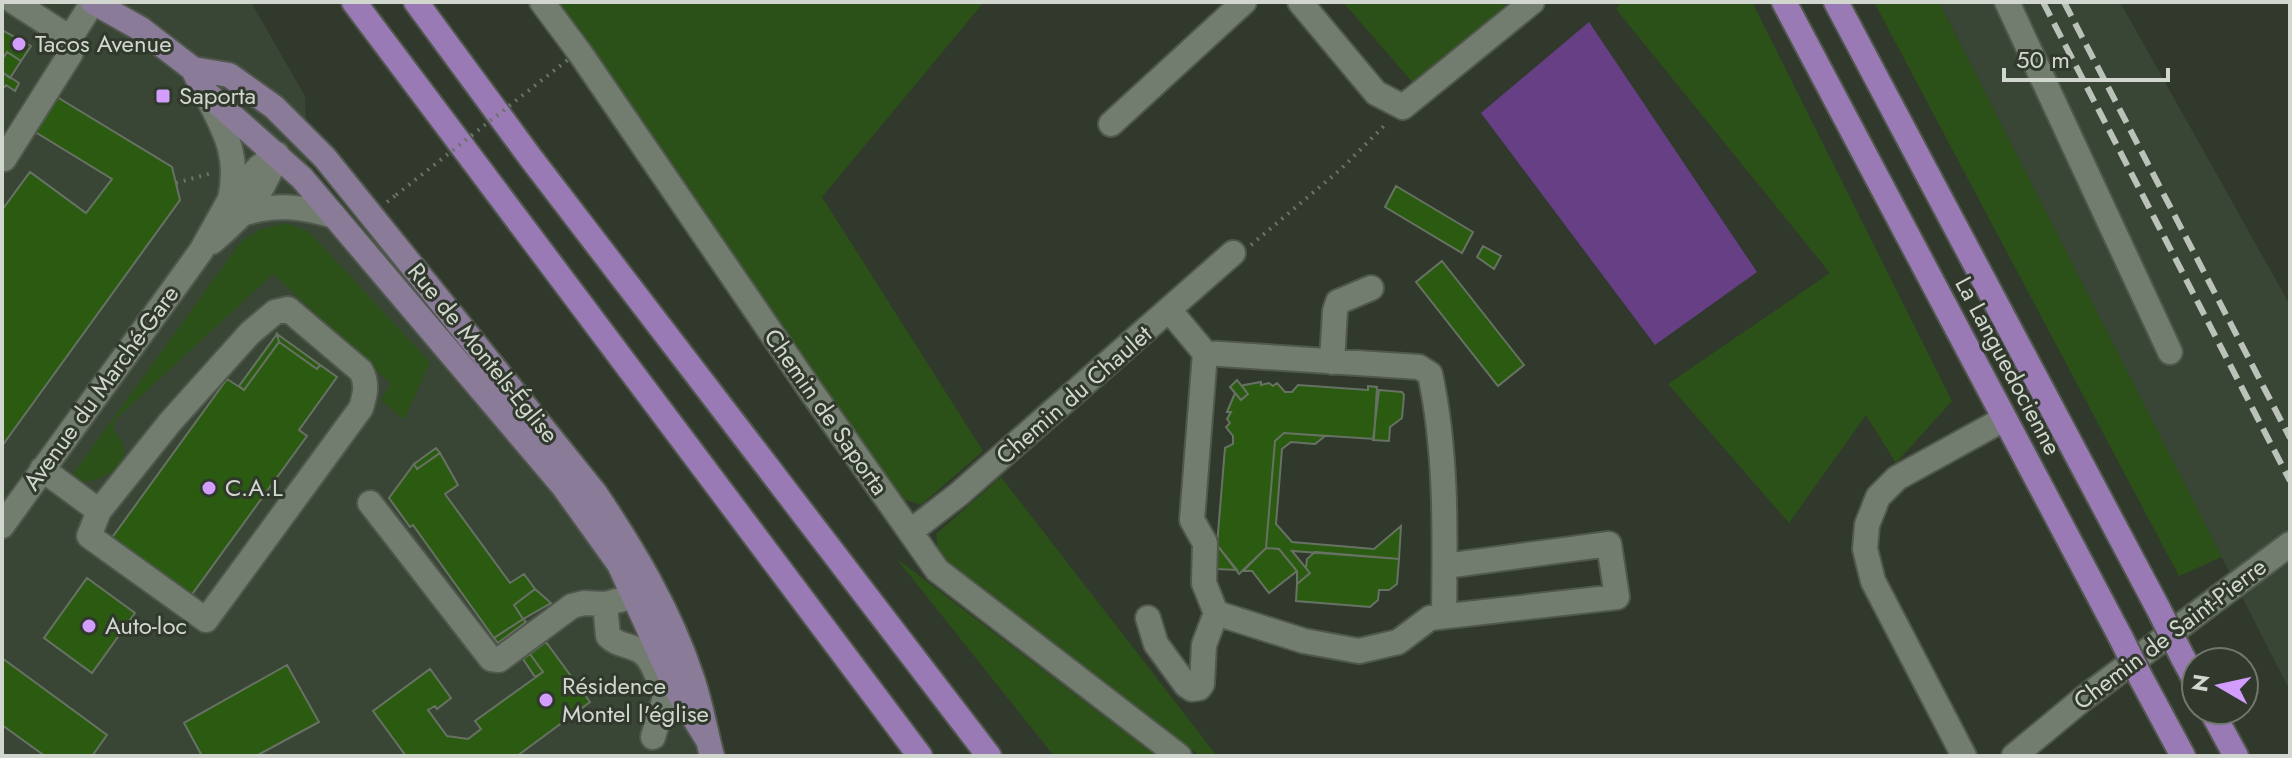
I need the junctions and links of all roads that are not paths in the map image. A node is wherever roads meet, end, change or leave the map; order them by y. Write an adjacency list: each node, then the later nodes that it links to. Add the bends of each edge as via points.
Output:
1 (14, 2): 12 (street)
2 (93, 2): 12 (street); 13 (main road, Rue de Montels-Église, via 141,29)
3 (354, 2): 43 (highway)
4 (416, 2): 44 (highway)
5 (542, 2): 31 (street, Chemin de Saporta)
6 (1244, 2): 14 (street)
7 (1300, 2): 8 (street, via 1376,93 1403,107)
8 (1532, 2)
9 (1784, 2): 26 (highway, La Languedocienne)
10 (1836, 2): 39 (highway, La Languedocienne, bridge)
11 (2007, 2): 23 (street)
12 (70, 38): 17 (street, via 71,53)
13 (198, 79): 15 (main road, Rue de Montels-Église, via 229,75); 16 (main road, Rue de Montels-Église); 18 (street, via 231,146)
14 (1111, 124)
15 (298, 131): 16 (main road); 34 (main road, Rue de Montels-Église, via 363,203 563,452 630,544)
16 (277, 154): 18 (street, Avenue du Marché-Gare, via 269,176); 19 (main road, Rue de Montels-Église)
17 (4, 159)
18 (238, 206): 19 (street, via 282,206); 27 (street, Avenue du Marché-Gare)
19 (334, 216): 34 (main road, Rue de Montels-Église, via 580,507)
20 (1233, 253): 22 (street, Chemin du Chaulet)
21 (1371, 288): 25 (street, via 1338,302)
22 (1170, 311): 24 (street); 31 (street, Chemin du Chaulet)
23 (2170, 352)
24 (1205, 353): 25 (street); 36 (street, via 1192,520 1205,543 1204,583)
25 (1332, 362): 33 (street, via 1419,367 1430,374 1438,411)
26 (2004, 419): 46 (street, via 1897,478 1878,497 1867,525 1865,549 1873,581); 48 (highway, La Languedocienne, bridge)
27 (42, 469): 29 (street); 30 (street, Avenue du Marché-Gare)
28 (370, 503): 35 (street, via 491,659 499,660 572,606)
29 (99, 511): 29 (street, via 171,421 275,312 288,309 361,371 361,408 206,620 89,536)
30 (2, 526)
31 (910, 532): 45 (street, Chemin de Saporta, via 937,570)
32 (2290, 544): 47 (street, Chemin de Saint-Pierre)
33 (1445, 566): 37 (street); 37 (street, via 1609,544 1617,597)
34 (643, 591): 35 (street); 42 (main road, Rue de Montels-Église, via 669,619 693,679)
35 (605, 604): 41 (street, via 608,636 647,656 665,697)
36 (1216, 613): 37 (street, via 1304,641 1359,651 1398,642 1430,618); 38 (street, via 1204,645 1199,688 1186,685 1156,644)
37 (1444, 616)
38 (1148, 618)
39 (2180, 652)
40 (2220, 726): 49 (highway)
41 (653, 737)
42 (710, 747)
43 (920, 756)
44 (989, 756)
45 (1179, 756)
46 (1964, 756)
47 (2014, 756)
48 (2183, 756)
49 (2236, 756)

